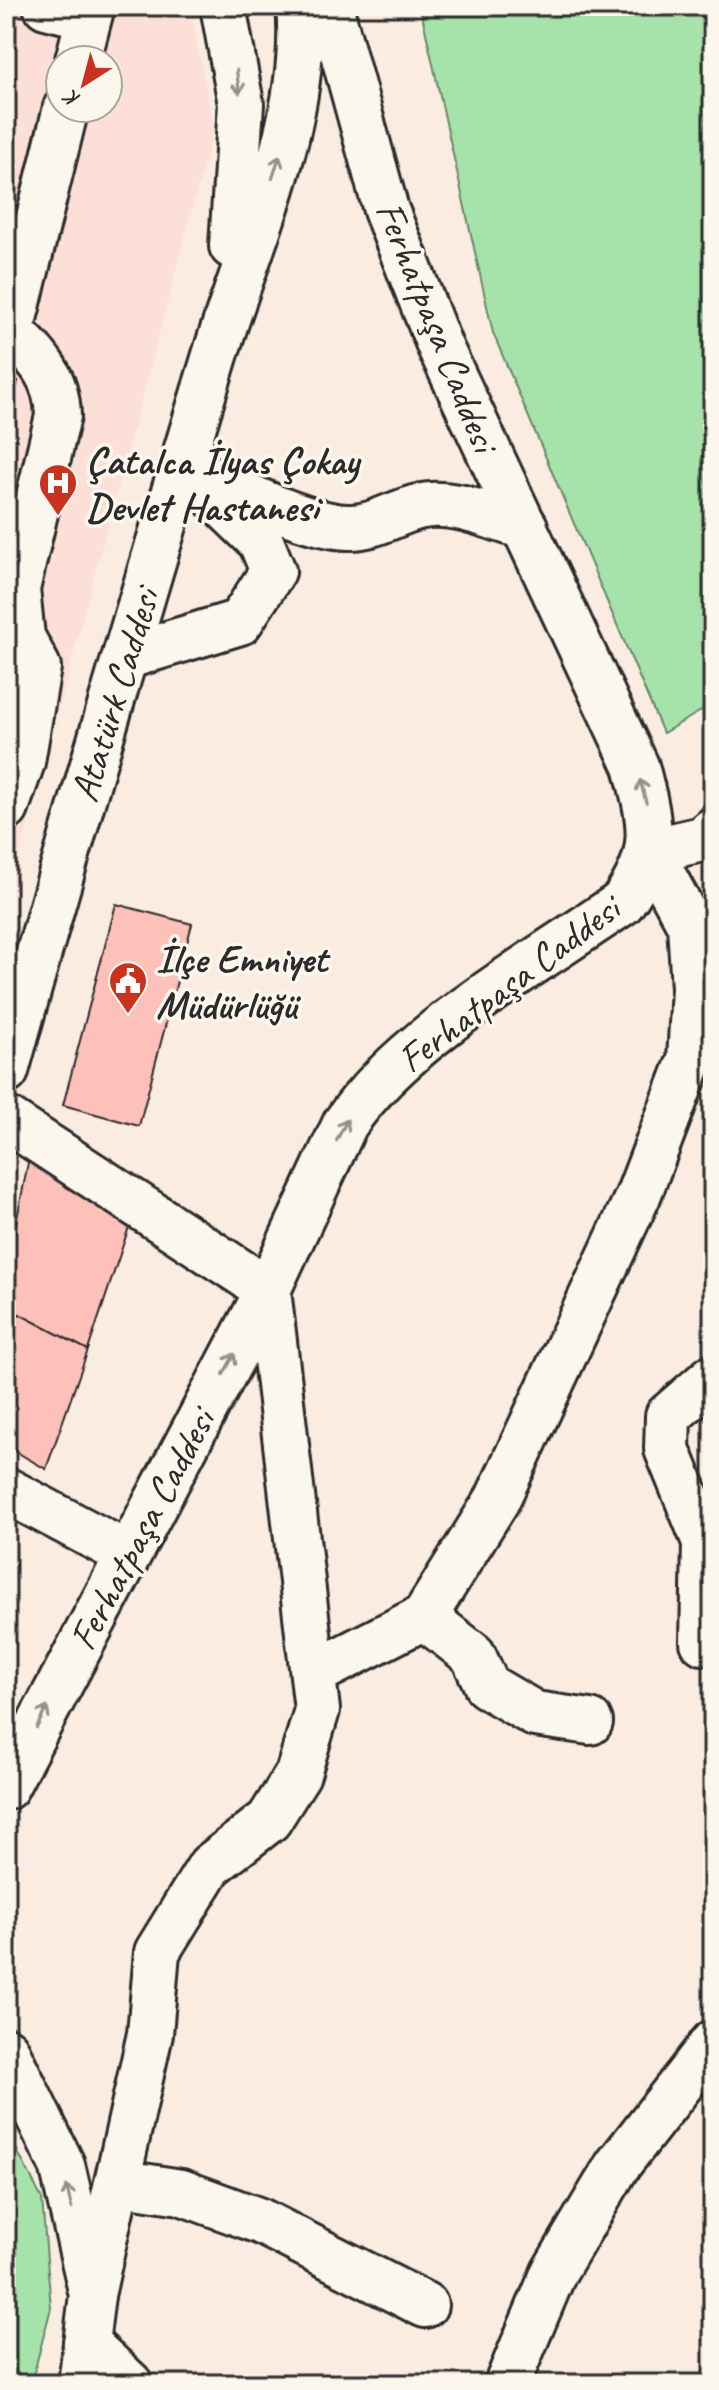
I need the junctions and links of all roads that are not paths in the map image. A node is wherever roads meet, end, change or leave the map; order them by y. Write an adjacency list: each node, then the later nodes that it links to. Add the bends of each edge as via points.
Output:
1 (46, 6): 5 (street)
2 (223, 6): 9 (street, one-way to 9, via 241,104)
3 (299, 6): 9 (street, one-way to 3, via 290,123)
4 (330, 6): 11 (street, Ferhatpaşa Caddesi, via 386,210 440,347)
5 (90, 12): 6 (street)
6 (82, 44)
7 (62, 124): 8 (street)
8 (10, 315): 13 (street, via 46,365 57,392 58,416 17,589 22,637 38,667 22,762)
9 (226, 321): 10 (street, Atatürk Caddesi)
10 (182, 466): 11 (street, via 338,527 368,525 437,504); 12 (street, Atatürk Caddesi); 12 (street, via 261,542 273,571 240,622)
11 (525, 527): 15 (street, Ferhatpaşa Caddesi, one-way to 11, via 648,811 636,766)
12 (128, 656): 16 (street, Atatürk Caddesi)
13 (6, 808)
14 (713, 830): 15 (street, via 702,839)
15 (650, 851): 18 (street, Ferhatpaşa Caddesi, one-way to 15, via 361,1099 409,1054 622,903 640,879); 22 (street, via 690,925 690,1060 638,1196 497,1500)
16 (6, 1071)
17 (6, 1119): 18 (street)
18 (268, 1290): 21 (street, Ferhatpaşa Caddesi, one-way to 18); 24 (street)
19 (713, 1377): 23 (street, via 668,1416 667,1449 705,1542)
20 (6, 1490): 21 (street)
21 (127, 1554): 26 (street, Ferhatpaşa Caddesi, one-way to 21)
22 (424, 1617): 24 (street); 25 (street, via 473,1655 487,1686 535,1714)
23 (703, 1642)
24 (314, 1673): 29 (street, via 317,1710 298,1774 269,1820 210,1866 157,1952 150,2034)
25 (590, 1722)
26 (6, 1787)
27 (713, 2043): 34 (street, via 617,2166 554,2272)
28 (6, 2050): 30 (street, one-way to 28, via 62,2165)
29 (117, 2182): 30 (street); 31 (street, via 181,2192 260,2221)
30 (92, 2295): 32 (street)
31 (425, 2305)
32 (83, 2364): 33 (street)
33 (130, 2384)
34 (507, 2384)

